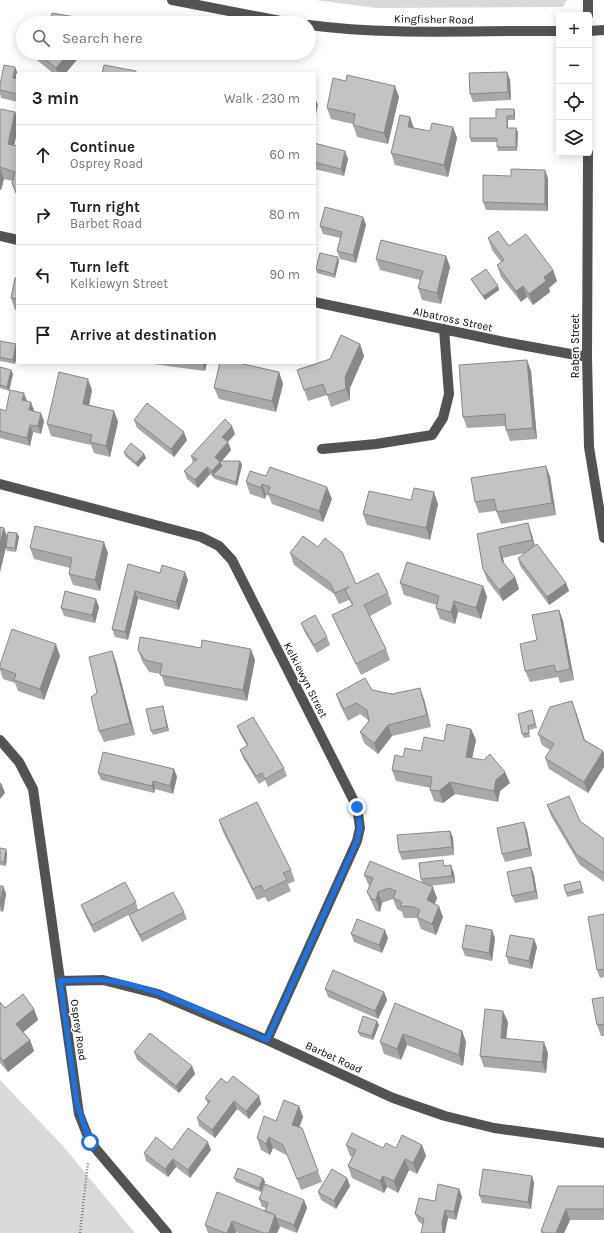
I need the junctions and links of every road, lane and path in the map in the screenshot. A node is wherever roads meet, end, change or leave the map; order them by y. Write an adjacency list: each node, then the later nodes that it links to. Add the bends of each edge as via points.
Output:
1 (172, 0): 4 (street)
2 (588, 0): 3 (street)
3 (588, 12)
4 (255, 16)
5 (316, 26): 7 (street, Kingfisher Road, via 468,32)
6 (604, 30): 8 (street)
7 (556, 31)
8 (592, 31)
9 (588, 156): 14 (street, Raben Street)
10 (0, 236): 11 (street)
11 (16, 240)
12 (316, 302): 13 (street, Albatross Street)
13 (444, 329): 14 (street, Albatross Street); 15 (street, via 449,394 443,418 432,435)
14 (587, 357): 17 (street, Raben Street, via 589,447)
15 (322, 449)
16 (0, 484): 20 (street, Kelkiewyn Street, via 200,537 219,546 232,560 357,807 360,828 357,841)
17 (604, 538)
18 (0, 740): 19 (street, Osprey Road, via 19,762 32,789)
19 (60, 981): 20 (street, Barbet Road, via 103,980 129,985 188,1005); 21 (street, Osprey Road, via 77,1104)
20 (267, 1040): 22 (street, Barbet Road, via 393,1098 445,1116 494,1128)
21 (90, 1142): 23 (path); 24 (street, Osprey Road)
22 (604, 1143)
23 (80, 1233)
24 (167, 1233)

